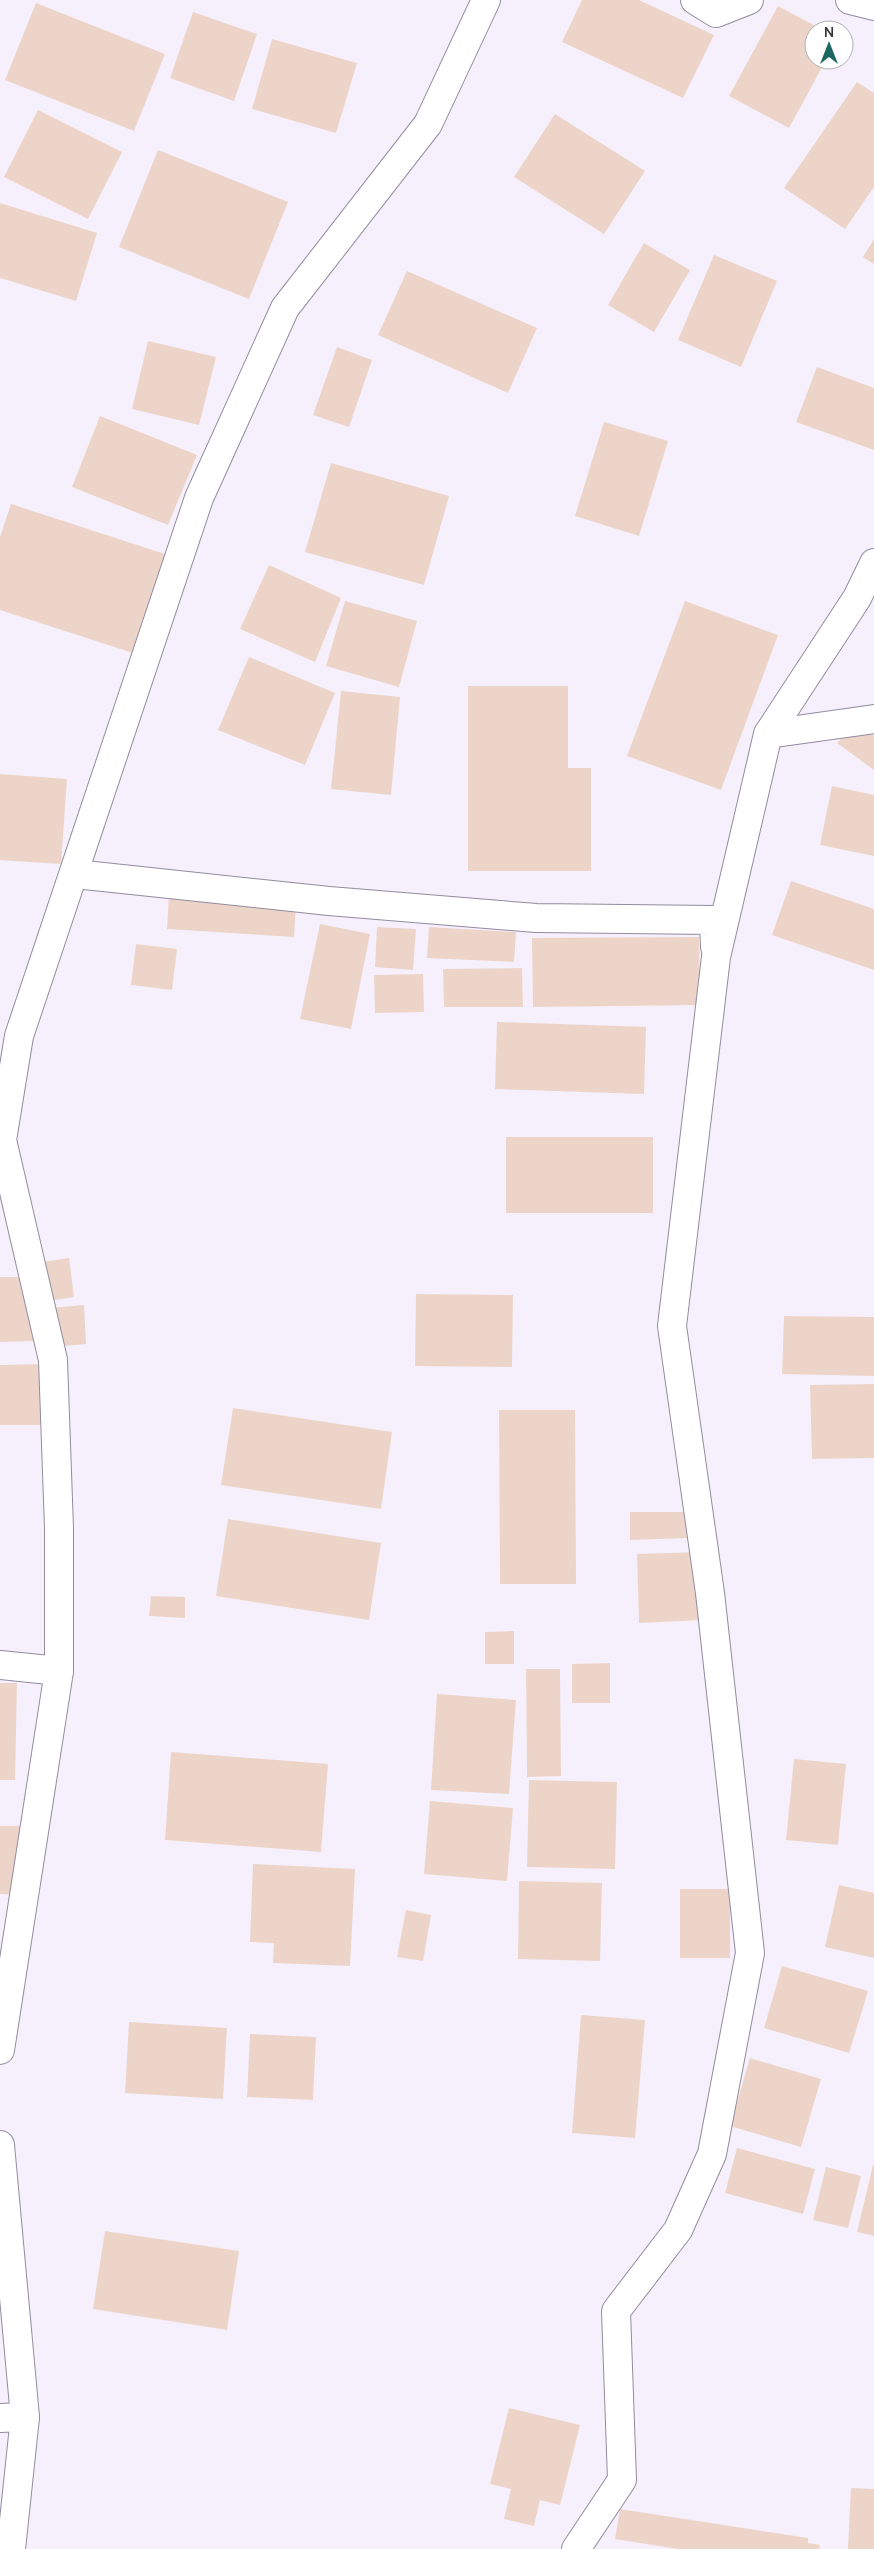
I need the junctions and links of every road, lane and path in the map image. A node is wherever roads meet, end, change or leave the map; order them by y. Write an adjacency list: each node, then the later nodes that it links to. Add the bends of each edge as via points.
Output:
1 (486, 0): 9 (street, via 428,124 285,308 199,498)
2 (695, 0): 3 (street, via 716,13)
3 (748, 0)
4 (850, 0): 5 (street)
5 (874, 6)
6 (874, 563): 8 (street, via 857,598)
7 (874, 719): 8 (street)
8 (768, 734): 10 (street)
9 (75, 874): 10 (street, via 329,901 536,918 714,920); 12 (street, via 19,1036 2,1140 53,1360 59,1528)
10 (716, 957): 17 (street, via 672,1326 710,1593 750,1953 712,2154 678,2230 616,2311 622,2480)
11 (0, 1665): 12 (street)
12 (59, 1671): 13 (street)
13 (0, 2050)
14 (0, 2145): 15 (street)
15 (12, 2418): 16 (street)
16 (11, 2549)
17 (576, 2549)

